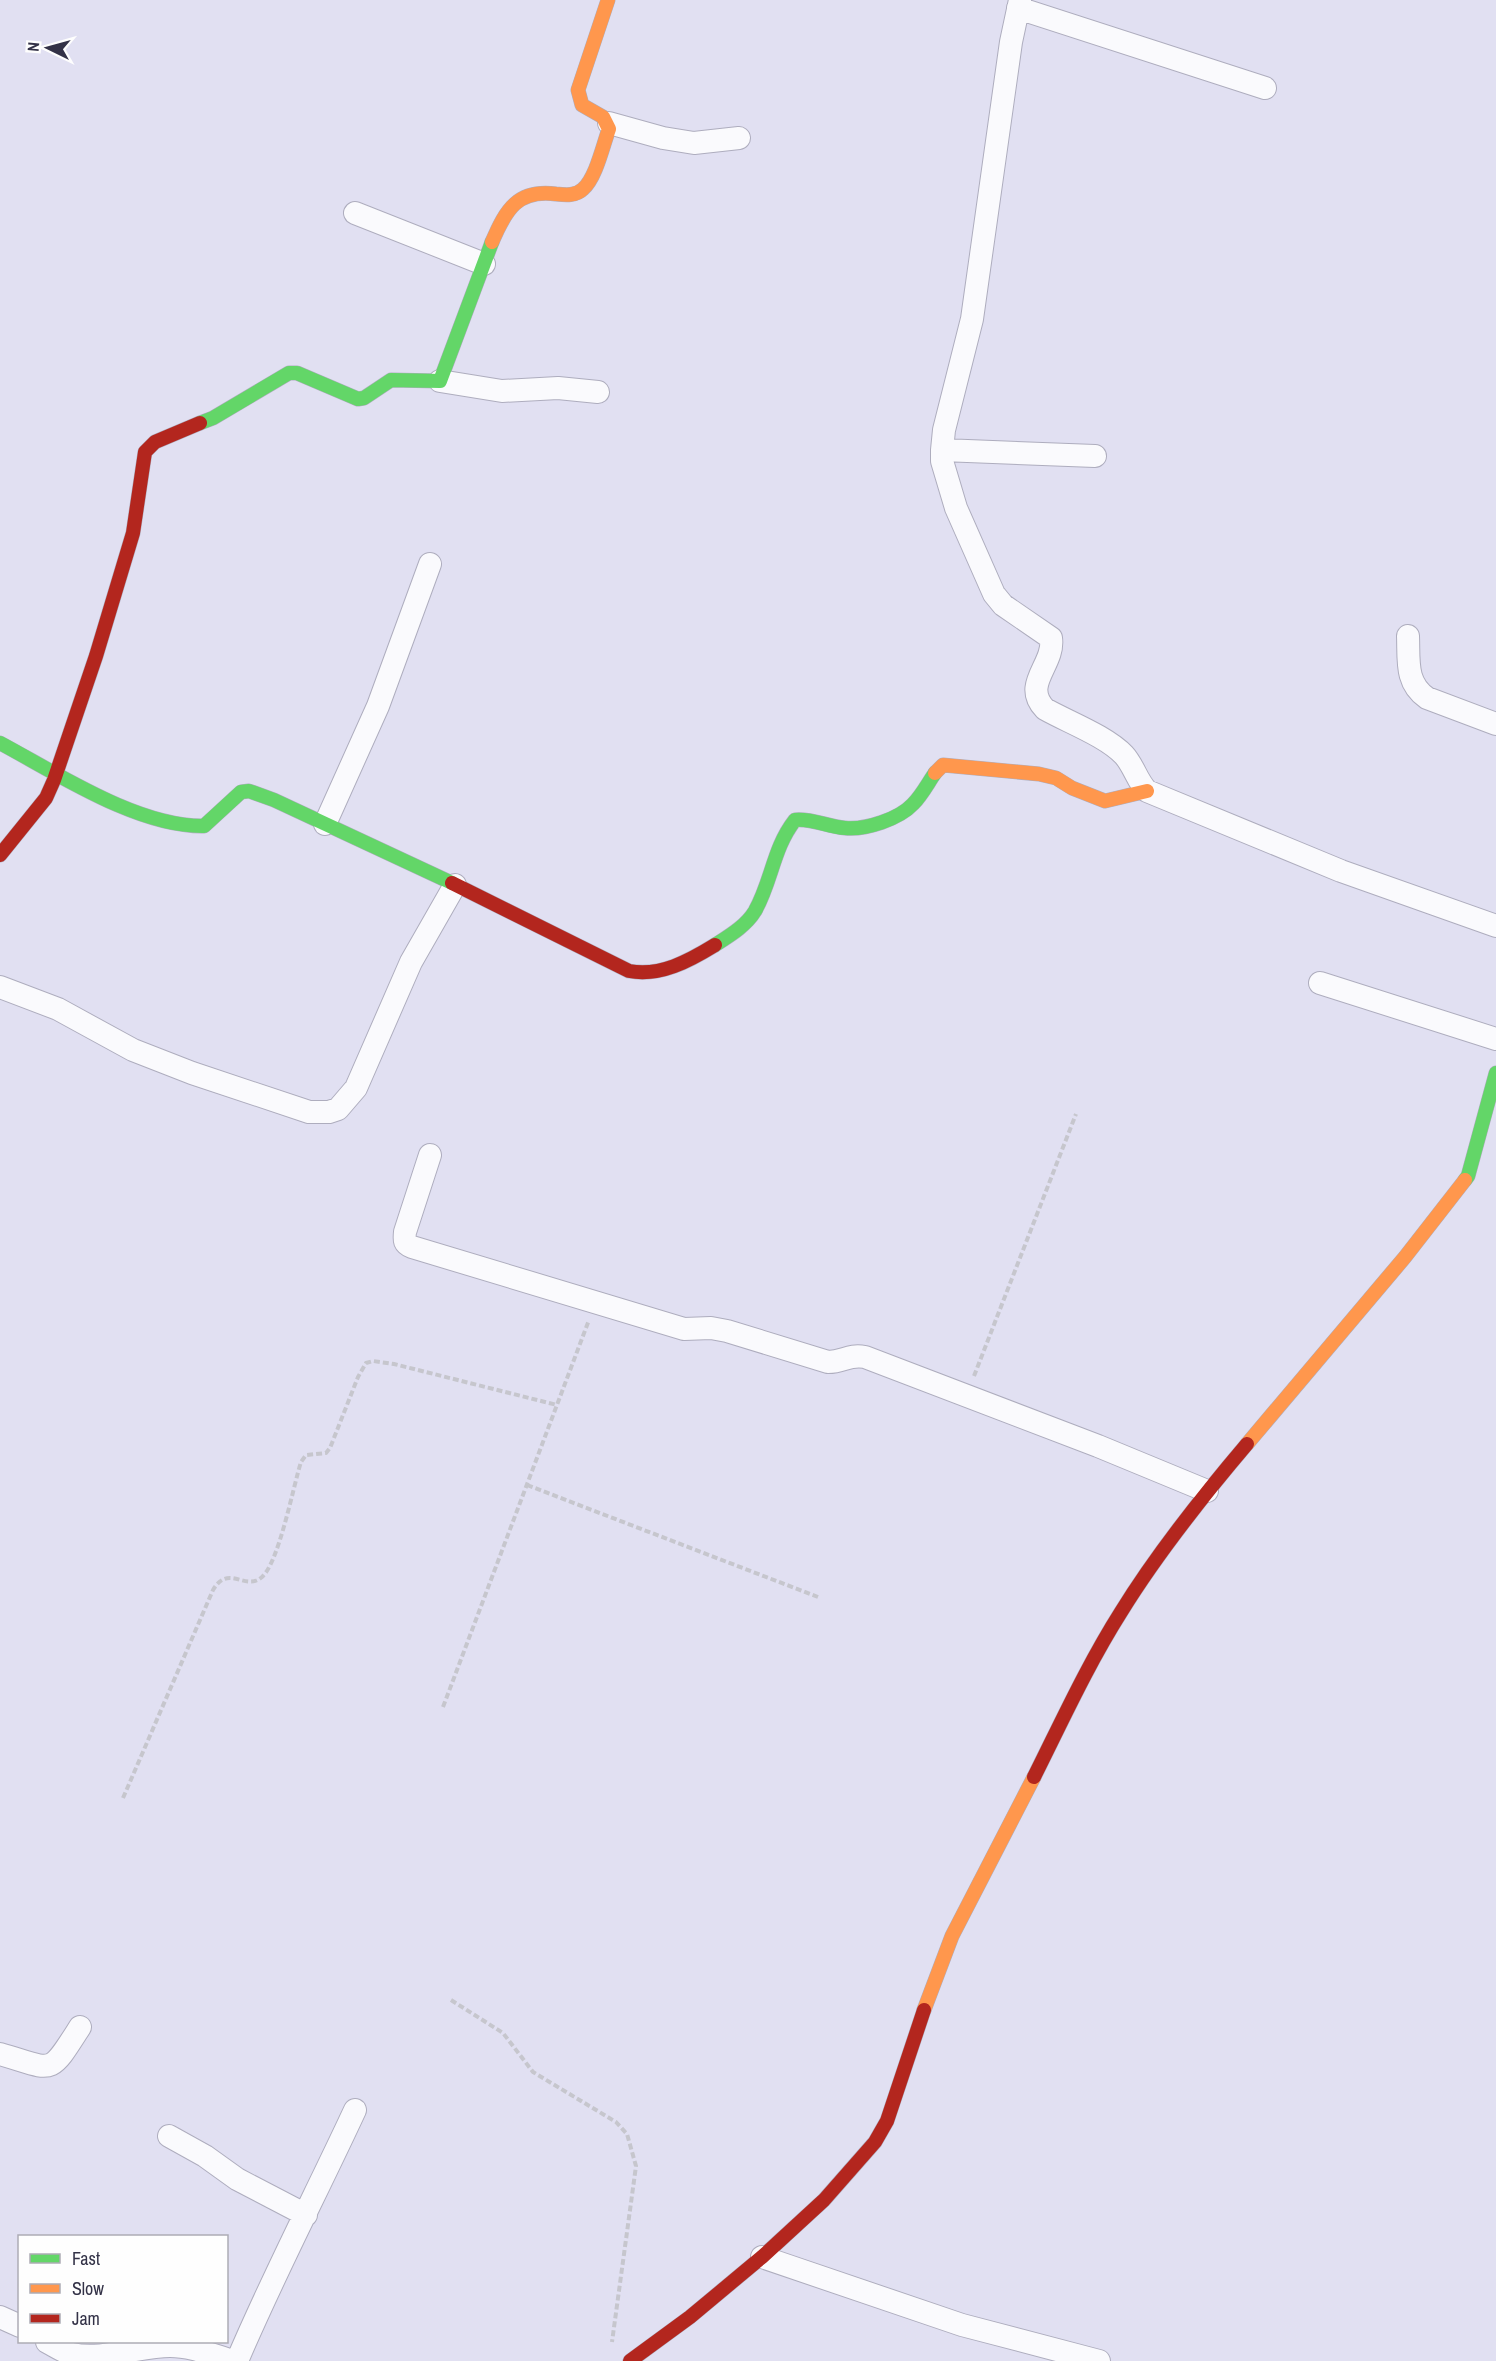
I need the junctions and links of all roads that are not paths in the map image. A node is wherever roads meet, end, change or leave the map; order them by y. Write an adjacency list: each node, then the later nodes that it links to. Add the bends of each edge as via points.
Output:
1 (608, 0): 4 (street, via 578,99 583,107)
2 (1019, 4): 3 (street); 10 (street, via 972,320)
3 (1265, 88)
4 (609, 123): 5 (street, via 694,143); 7 (street, via 585,188 567,195 533,191 523,195 504,217)
5 (739, 138)
6 (354, 213): 7 (street)
7 (484, 264): 8 (street)
8 (440, 381): 9 (street, via 502,391 558,388); 16 (street, via 392,380 358,399 289,373 213,418 155,442 145,452 133,533 122,575)
9 (597, 392)
10 (942, 450): 11 (street); 17 (street, via 956,508 994,594 1003,605 1051,638 1053,646 1035,691 1037,701 1110,744 1124,756)
11 (1095, 456)
12 (430, 564): 18 (street, via 378,706)
13 (1408, 636): 14 (street, via 1411,678 1418,692)
14 (1496, 724)
15 (0, 743): 16 (street)
16 (56, 773): 18 (street, via 126,807 178,825 204,826 241,792 249,791); 19 (street, via 46,798)
17 (1147, 791): 20 (street, via 1106,801 1056,778 943,765 913,804 866,828 855,830 795,820 777,847 753,913 739,930 654,973 621,969); 21 (street, via 1341,871)
18 (325, 824): 20 (street)
19 (0, 855)
20 (455, 885): 23 (street, via 411,962 356,1088 338,1109 329,1112 309,1112 192,1073 133,1050 58,1009)
21 (1496, 926)
22 (1320, 983): 24 (street)
23 (0, 987)
24 (1496, 1039)
25 (1496, 1073): 27 (street, via 1468,1176 1460,1189)
26 (430, 1155): 27 (street, via 405,1233 406,1245 684,1329 727,1331 828,1362 853,1355 865,1358)
27 (1207, 1491): 33 (street, via 1120,1612 970,1898 918,2025 887,2121 848,2174)
28 (80, 2028): 29 (street, via 58,2062 50,2067)
29 (0, 2054)
30 (355, 2110): 32 (street)
31 (169, 2136): 32 (street, via 237,2179)
32 (306, 2215): 37 (street)
33 (762, 2257): 38 (street); 39 (street, via 962,2325)
34 (0, 2317): 35 (street)
35 (18, 2325)
36 (58, 2352): 37 (street, via 89,2356 172,2346)
37 (235, 2361)
38 (630, 2361)
39 (1099, 2361)

